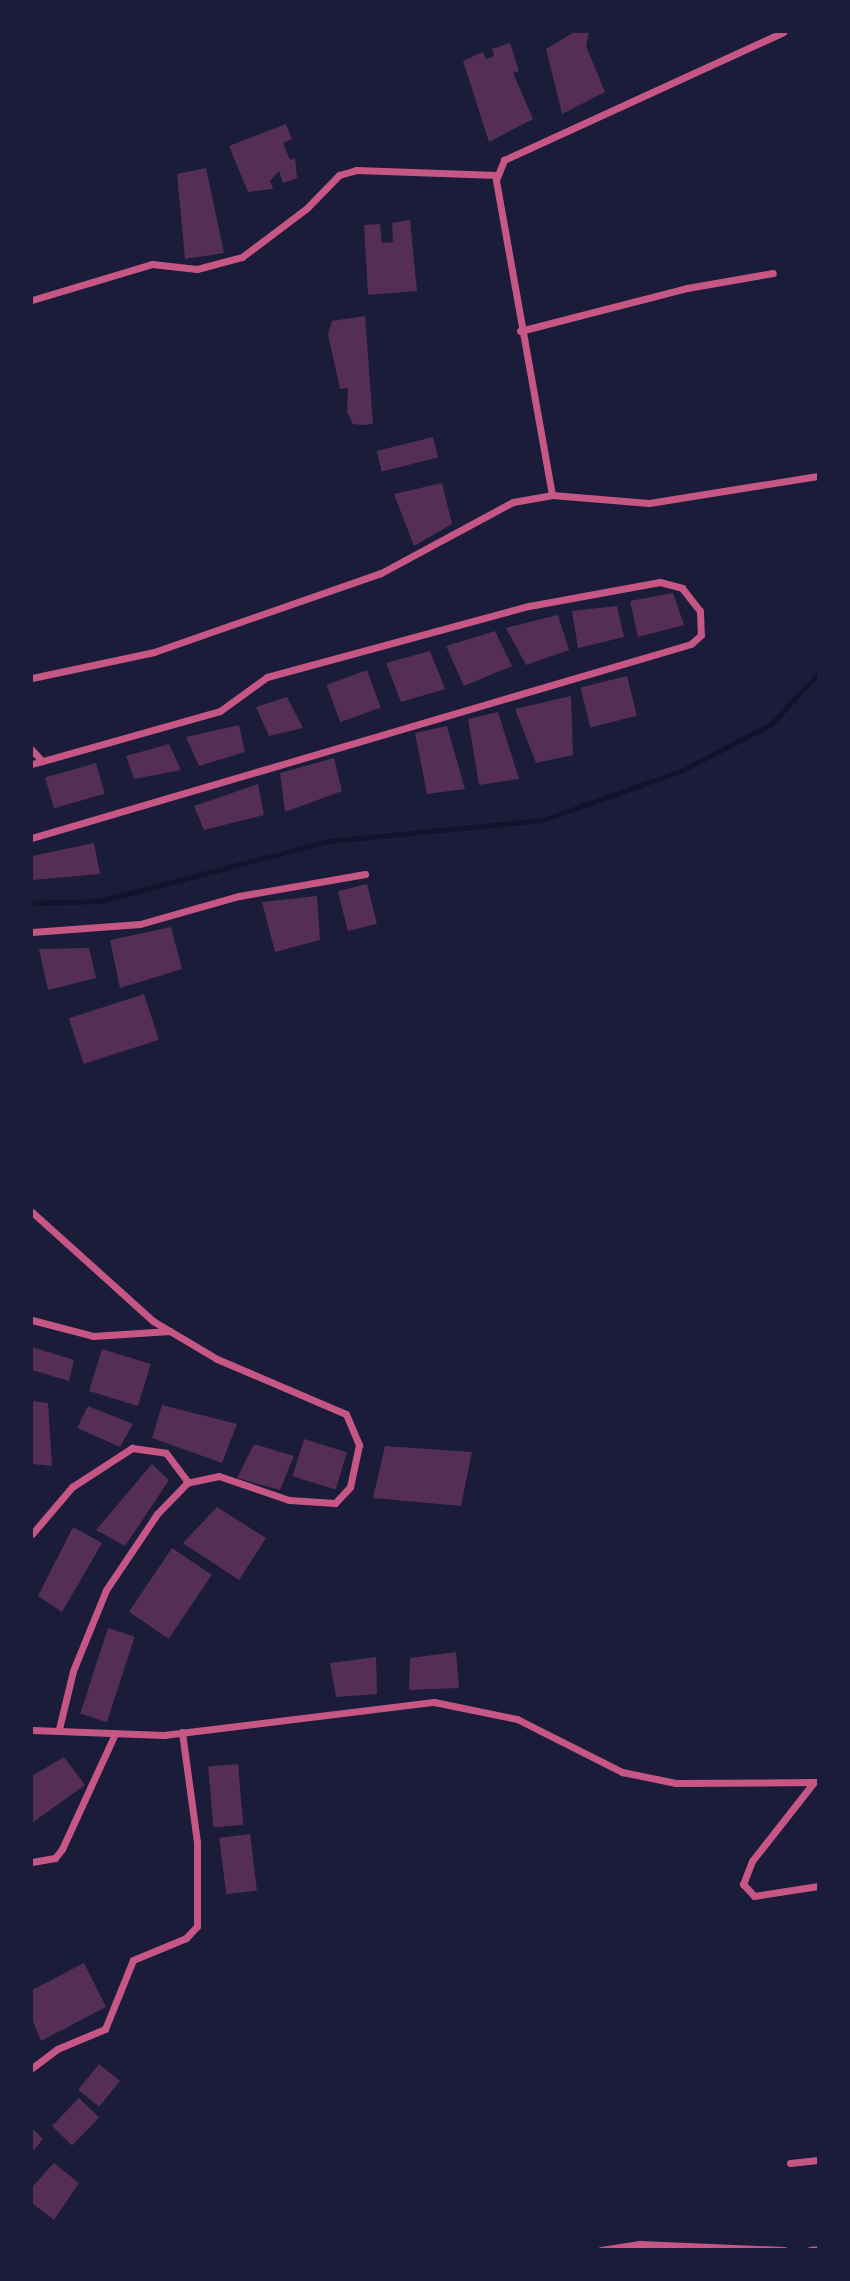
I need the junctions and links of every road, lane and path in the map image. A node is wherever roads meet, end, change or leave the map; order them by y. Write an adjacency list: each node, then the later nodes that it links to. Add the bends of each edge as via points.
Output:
1 (783, 32): 2 (street, via 529,143 504,160)
2 (497, 175): 4 (street, via 356,170 338,175 307,208 242,257 197,268 138,267); 5 (street)
3 (774, 274): 5 (street, via 687,288)
4 (32, 300)
5 (520, 331): 7 (street)
6 (818, 476): 7 (street, via 649,503)
7 (552, 495): 8 (street, via 503,506 381,573 154,652)
8 (32, 678)
9 (32, 750): 10 (street)
10 (42, 761): 11 (street); 12 (street, via 220,711 267,677 529,606 660,582 682,588 700,611 701,635 691,644)
11 (32, 764)
12 (32, 838)
13 (365, 874): 14 (street, via 239,896 140,924)
14 (32, 932)
15 (32, 1212): 17 (street)
16 (32, 1320): 17 (street, via 93,1336)
17 (170, 1331): 18 (street, via 217,1359 346,1414 359,1446 350,1487 335,1503 289,1500 219,1476)
18 (188, 1482): 19 (street, via 166,1453 132,1448 72,1487); 20 (street, via 157,1514 106,1590 73,1671)
19 (32, 1534)
20 (59, 1729): 21 (street); 23 (street)
21 (32, 1730)
22 (182, 1732): 23 (street); 24 (street, via 434,1702 517,1719 622,1772 705,1785); 27 (street, via 197,1842 197,1926 175,1944 133,1960 105,2029 57,2049)
23 (114, 1736): 25 (street, via 62,1849 55,1858)
24 (816, 1782): 26 (street, via 752,1861 743,1884 754,1896)
25 (32, 1862)
26 (818, 1886)
27 (32, 2068)
28 (818, 2160): 29 (street)
29 (790, 2164)
30 (601, 2249): 31 (street, via 640,2244)
31 (784, 2249)
32 (810, 2249): 33 (street)
33 (818, 2249)

